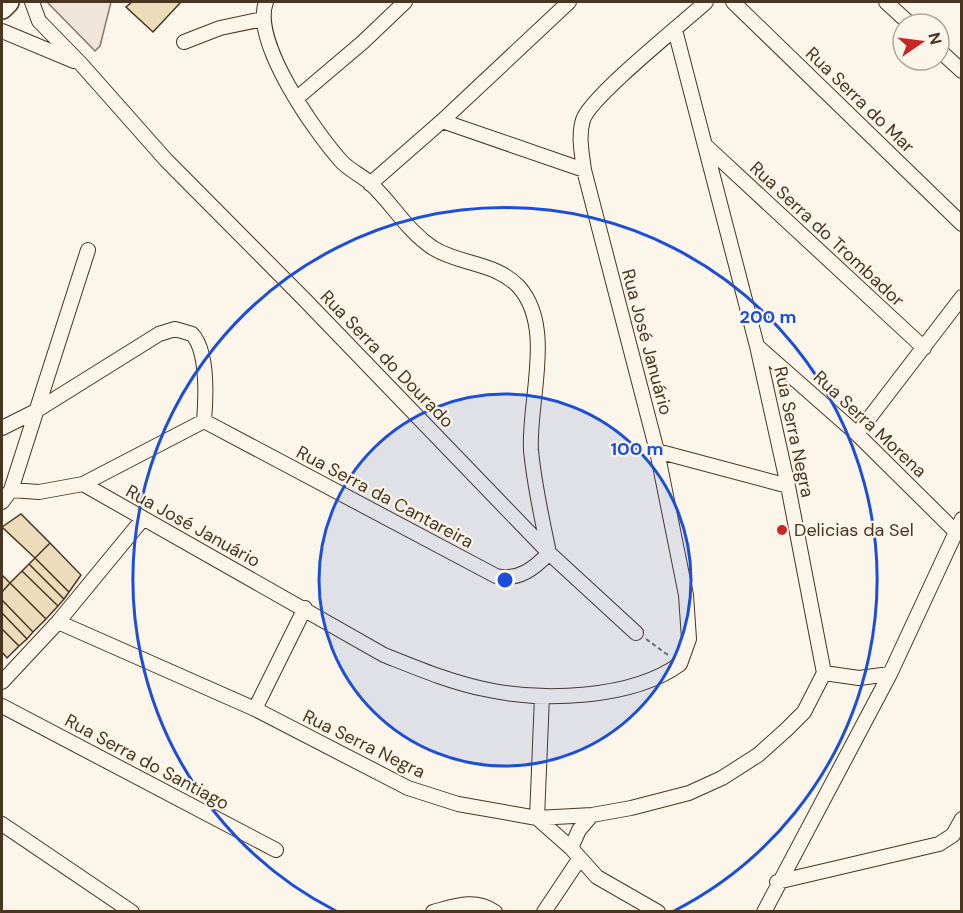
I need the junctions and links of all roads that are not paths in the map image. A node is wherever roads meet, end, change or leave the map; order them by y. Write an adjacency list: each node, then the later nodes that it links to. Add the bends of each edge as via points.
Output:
1 (8, 2): 8 (highway)
2 (32, 2): 10 (street, Rua Serra do Dourado)
3 (266, 2): 9 (street)
4 (405, 2): 16 (street)
5 (569, 2): 17 (street)
6 (706, 2): 11 (street, Rua José Januário)
7 (734, 2): 21 (street, Rua Serra do Mar)
8 (2, 8)
9 (263, 19): 13 (street, via 220,28); 16 (street, via 272,50)
10 (47, 29): 14 (street); 15 (street, Rua Serra do Dourado)
11 (675, 30): 18 (street, Rua Serra Negra); 19 (street, Rua José Januário, via 602,94 583,117 580,144)
12 (2, 31): 14 (street, Rua Serra do Dourado)
13 (184, 42)
14 (36, 45): 15 (street, Rua Serra do Dourado)
15 (81, 64): 37 (street, Rua Serra do Dourado, via 166,160)
16 (297, 98): 20 (street, via 343,164)
17 (442, 121): 19 (street); 20 (street)
18 (706, 146): 24 (street, Rua Serra Negra); 25 (street, Rua Serra do Trombador)
19 (584, 170): 30 (street, Rua José Januário)
20 (370, 184): 37 (street, via 412,233 446,254 502,273 527,300 538,341 532,452)
21 (962, 224)
22 (87, 250): 26 (street)
23 (962, 297): 25 (street)
24 (757, 346): 29 (street, Rua Serra Morena); 32 (street, Rua Serra Negra)
25 (924, 348): 29 (street)
26 (34, 412): 27 (street, via 159,334 175,328 192,333 200,347); 28 (street); 33 (street)
27 (204, 421): 31 (street); 37 (street, Rua Serra da Cantareira, via 496,576 523,574)
28 (2, 428)
29 (857, 434): 36 (street, Rua Serra Morena)
30 (657, 451): 32 (street); 44 (street, Rua José Januário, via 690,622 680,664 646,683 621,689)
31 (83, 484): 33 (street, via 39,492); 35 (street, Rua José Januário)
32 (788, 486): 41 (street, Rua Serra Negra)
33 (11, 490): 34 (street)
34 (2, 502)
35 (142, 520): 38 (street, Rua José Januário); 39 (street)
36 (959, 525): 42 (street)
37 (549, 553): 40 (street, Rua Serra do Dourado)
38 (305, 608): 44 (street, Rua José Januário, via 384,655 436,675 485,689); 46 (street)
39 (58, 622): 43 (street); 46 (street, Rua Serra Negra)
40 (636, 633)
41 (824, 673): 42 (street, via 859,678); 47 (street, Rua Serra Negra, via 804,712 758,755 722,778 663,801)
42 (890, 674): 54 (street)
43 (2, 682)
44 (542, 696): 48 (street)
45 (2, 706): 52 (street, Rua Serra do Santiago)
46 (255, 709): 48 (street, Rua Serra Negra, via 408,788 458,804)
47 (592, 814): 48 (street, Rua Serra Negra); 53 (street, via 579,830)
48 (537, 818): 53 (street)
49 (962, 819): 51 (street)
50 (2, 824): 55 (street)
51 (957, 837): 54 (street, via 928,848)
52 (276, 850)
53 (576, 853): 58 (street); 59 (street, via 608,885)
54 (777, 882): 60 (street)
55 (132, 912)
56 (433, 912): 57 (street, via 474,904)
57 (495, 912)
58 (544, 912)
59 (658, 912)
60 (764, 912)

